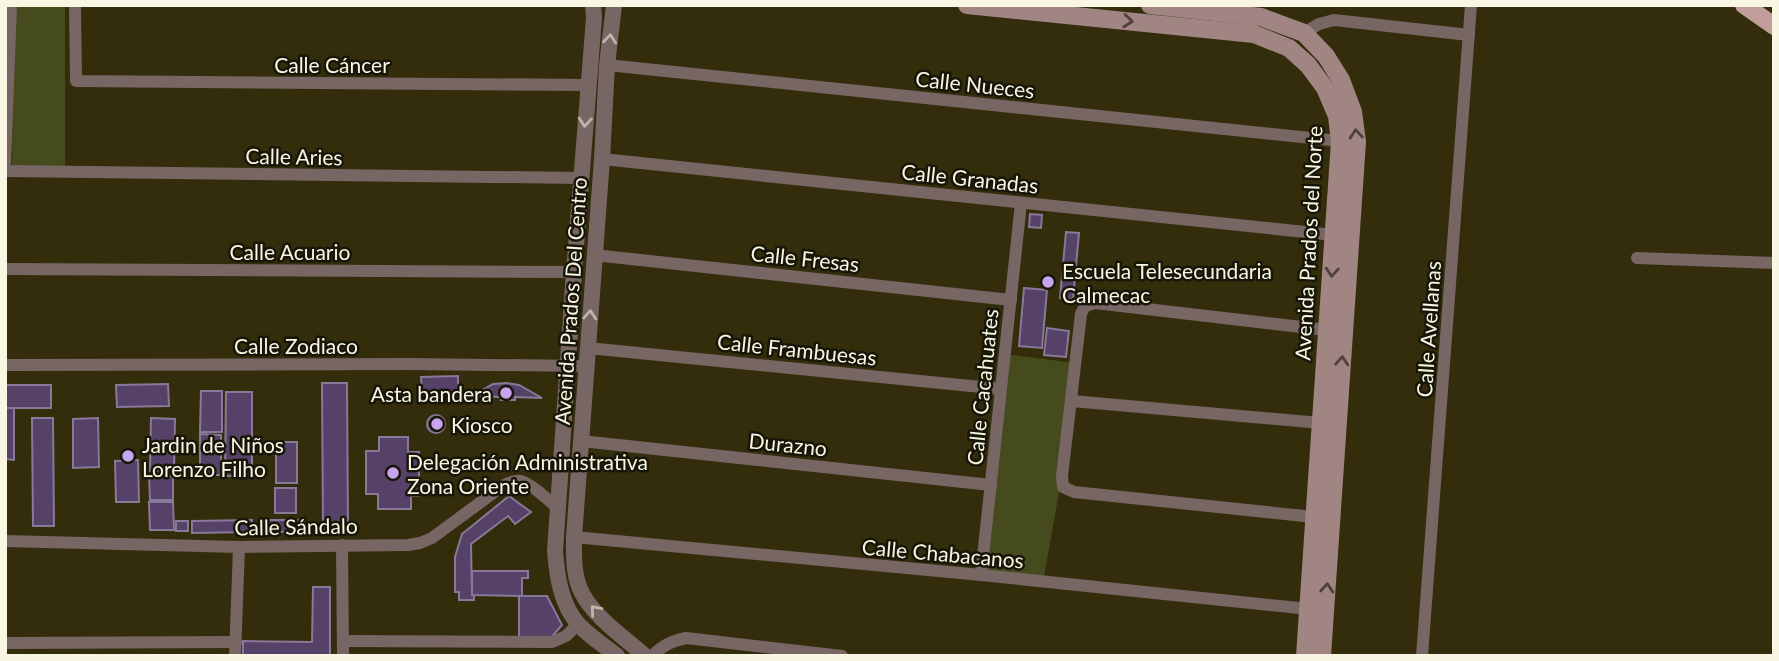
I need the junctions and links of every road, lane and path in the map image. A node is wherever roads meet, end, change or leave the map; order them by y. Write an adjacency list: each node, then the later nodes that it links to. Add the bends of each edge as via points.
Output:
1 (11, 5): 15 (street)
2 (75, 5): 16 (street, Calle Cáncer, via 76,81)
3 (593, 5): 16 (street)
4 (614, 5): 14 (street, Avenida Prados Del Centro, one-way to 4)
5 (967, 5): 9 (main road, Avenida Prados del Norte)
6 (1150, 5): 10 (main road, Avenida Prados del Norte)
7 (1471, 5): 13 (street, Calle Avellanas)
8 (1744, 5): 11 (main road)
9 (1008, 7): 10 (main road, Avenida Prados del Norte, one-way to 10)
10 (1257, 26): 12 (main road, Avenida Prados del Norte); 17 (main road, Avenida Prados del Norte, via 1308,65 1325,88 1337,116)
11 (1774, 26)
12 (1304, 33): 13 (street, via 1334,20); 39 (main road, Avenida Prados del Norte, one-way to 12, via 1357,142 1341,80)
13 (1469, 35): 61 (street, Calle Avellanas)
14 (607, 65): 17 (street, Calle Nueces); 18 (street, Avenida Prados Del Centro)
15 (7, 81): 19 (street)
16 (588, 85): 21 (street, one-way to 21)
17 (1340, 141): 23 (main road, Avenida Prados del Norte)
18 (602, 159): 22 (street, Calle Granadas); 24 (street, Avenida Prados Del Centro)
19 (5, 163)
20 (5, 171): 21 (street, Calle Aries)
21 (582, 178): 28 (street)
22 (1021, 203): 23 (street, Calle Granadas); 29 (street, Calle Cacahuates)
23 (1334, 235): 30 (main road, Avenida Prados del Norte, one-way to 30)
24 (594, 255): 29 (street, Calle Fresas); 31 (street, Avenida Prados Del Centro, one-way to 24)
25 (1637, 258): 26 (street)
26 (1774, 262)
27 (5, 269): 28 (street, Calle Acuario)
28 (574, 272): 33 (street)
29 (1011, 300): 35 (street, Calle Cacahuates)
30 (1327, 330): 36 (street, via 1095,303 1085,306 1081,314); 37 (main road, Avenida Prados del Norte)
31 (588, 348): 34 (street, Avenida Prados Del Centro); 35 (street, Calle Frambuesas)
32 (5, 365): 33 (street, Calle Zodiaco)
33 (569, 365): 34 (street, Calle Zodiaco); 41 (street)
34 (586, 366): 38 (street, Avenida Prados Del Centro)
35 (1001, 389): 40 (street, Calle Cacahuates)
36 (1072, 401): 37 (street); 42 (street, via 1063,487 1074,492)
37 (1321, 423): 39 (main road, Avenida Prados del Norte)
38 (581, 441): 40 (street, Durazno); 43 (street, Avenida Prados Del Centro)
39 (1326, 471): 42 (main road, Avenida Prados del Norte); 60 (main road, Avenida Prados del Norte, one-way to 39)
40 (991, 485): 47 (street, Calle Cacahuates)
41 (559, 509): 45 (street, Calle Sándalo, via 529,485 512,481 420,543); 49 (street, via 557,576 564,601)
42 (1314, 517): 48 (main road, Avenida Prados del Norte)
43 (574, 537): 47 (street, Calle Chabacanos); 56 (street, Avenida Prados Del Centro, one-way to 43, via 595,611 581,592 574,566)
44 (5, 541): 46 (street, Calle Sándalo)
45 (342, 545): 46 (street, Calle Sándalo); 50 (street)
46 (239, 547): 51 (street)
47 (981, 575): 48 (street, Calle Chabacanos)
48 (1309, 609): 59 (main road, Avenida Prados del Norte)
49 (578, 624): 50 (street, via 552,642); 55 (street)
50 (343, 641): 54 (street)
51 (236, 642): 52 (street); 53 (street)
52 (5, 643)
53 (235, 656)
54 (343, 656)
55 (617, 656)
56 (645, 656)
57 (652, 656): 58 (street, via 673,640 686,638)
58 (842, 656)
59 (1305, 656)
60 (1322, 656)
61 (1422, 656)

